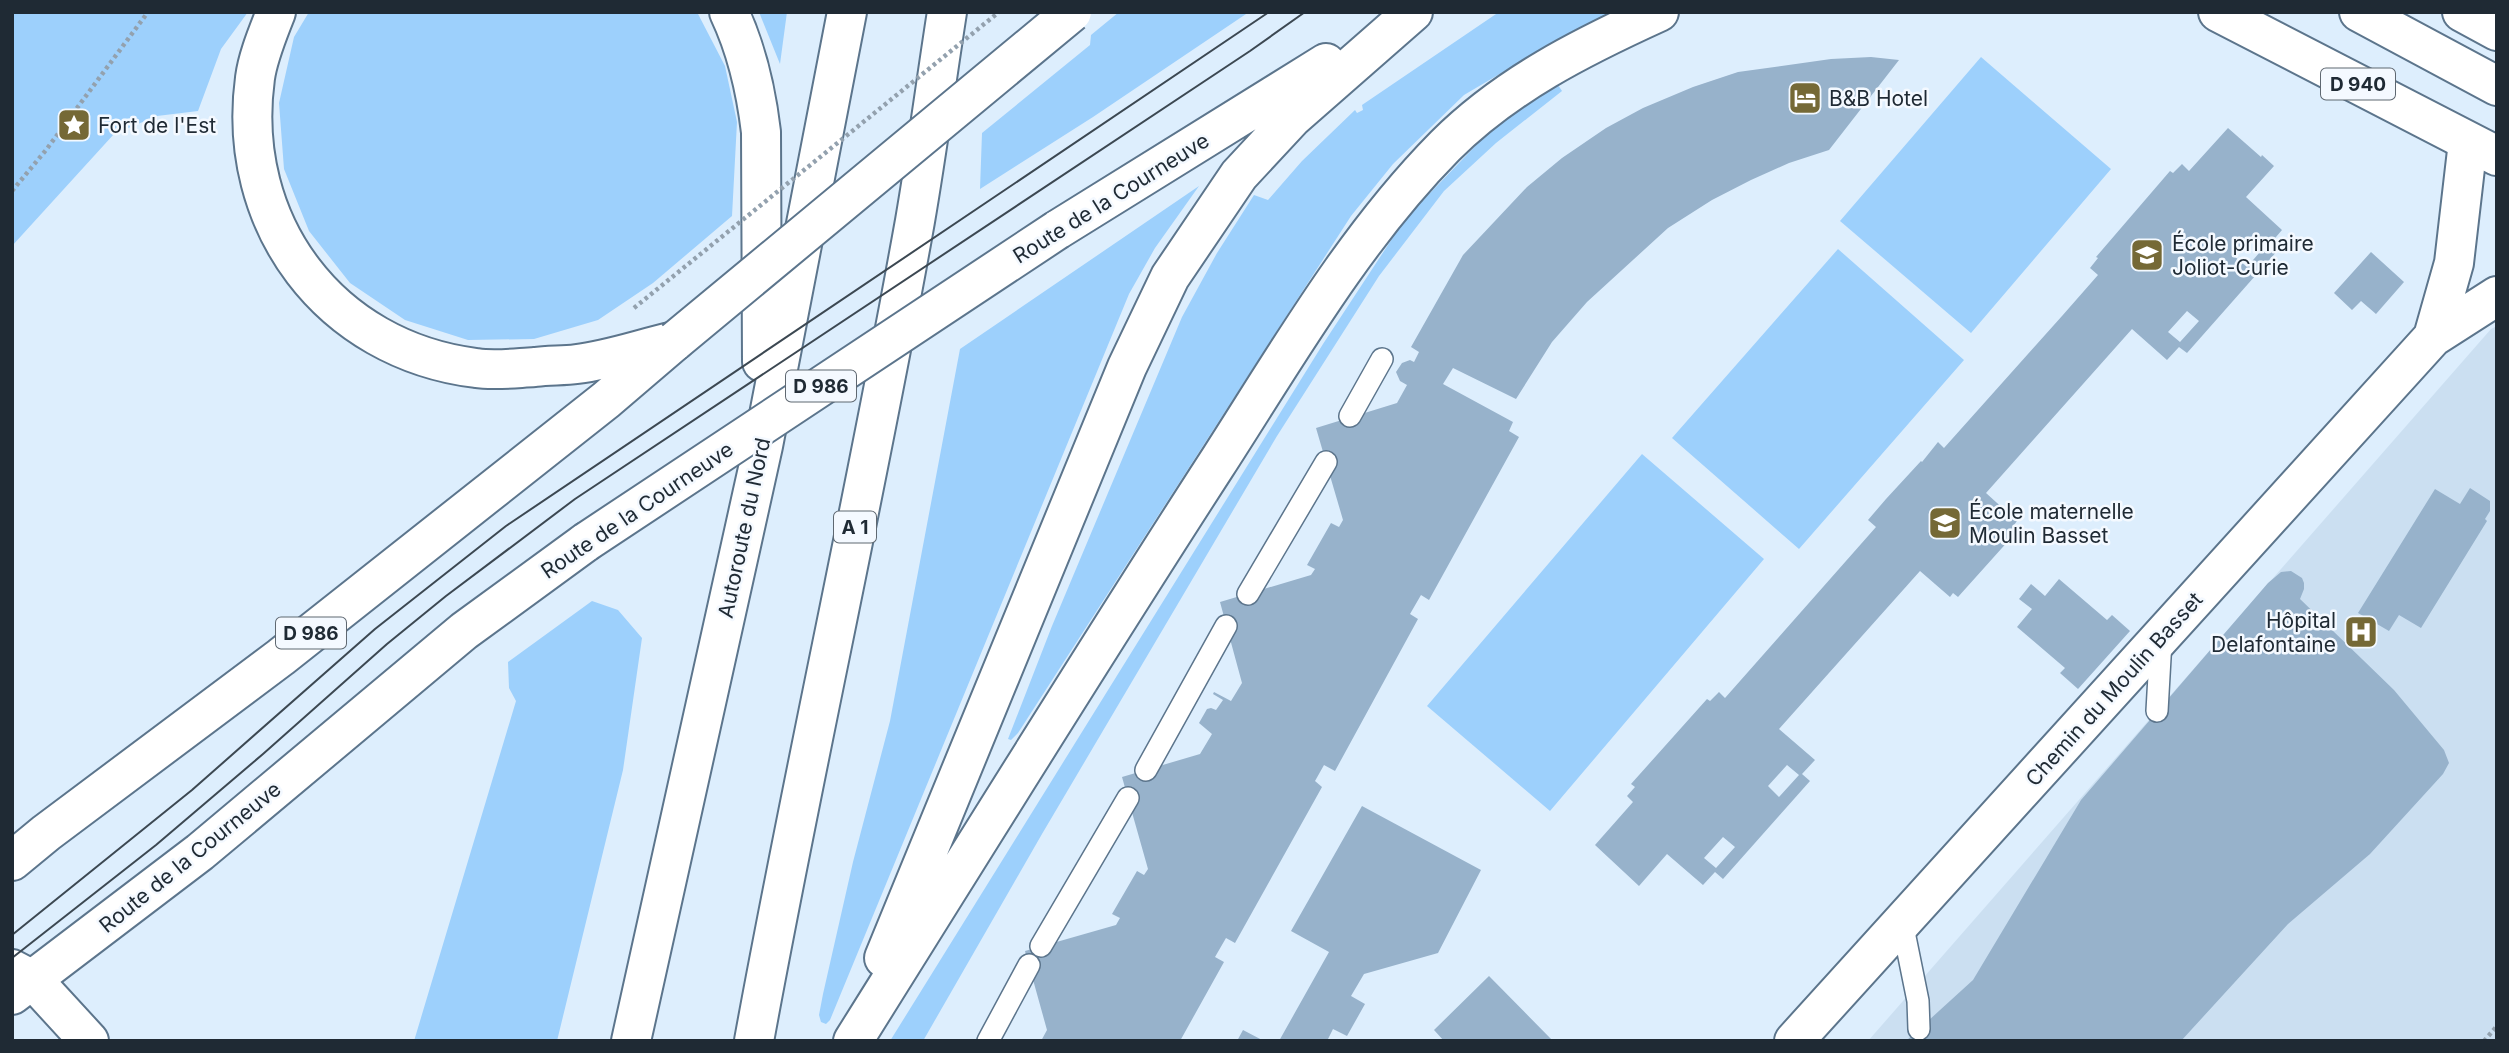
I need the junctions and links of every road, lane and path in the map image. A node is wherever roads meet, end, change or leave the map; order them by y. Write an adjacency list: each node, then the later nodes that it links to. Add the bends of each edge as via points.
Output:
1 (148, 12): 16 (path)
2 (276, 12): 20 (main road, via 254,87 254,152 260,186 287,249 332,304 386,342 414,354 479,369 578,364)
3 (729, 12): 23 (main road, via 747,61 761,132)
4 (847, 12): 23 (main road, Autoroute du Nord)
5 (947, 12): 40 (main road, A 1, via 915,220)
6 (999, 12): 18 (path, bridge)
7 (1072, 12): 20 (main road, D 986, bridge)
8 (1411, 12): 35 (main road, Route de la Courneuve / D 986, bridge, via 1057,230 586,542 464,631 200,852); 41 (main road, via 1292,118 1239,175 1170,277 1127,367)
9 (1659, 12): 41 (main road, via 1585,46 1504,95 1446,144 1388,208 1339,275 1122,610)
10 (2218, 12): 15 (main road, D 940)
11 (2359, 12): 14 (main road)
12 (2462, 12): 13 (main road)
13 (2497, 31)
14 (2497, 86)
15 (2483, 149): 19 (main road)
16 (12, 191)
17 (2497, 296): 19 (main road)
18 (635, 308)
19 (2433, 337): 27 (main road, Chemin du Moulin Basset)
20 (676, 341): 31 (main road, D 986, via 281,657)
21 (1382, 359): 22 (lane)
22 (1350, 416)
23 (763, 446): 39 (main road, Autoroute du Nord)
24 (1326, 462): 25 (lane)
25 (1248, 594)
26 (1226, 625): 29 (lane)
27 (2161, 638): 28 (lane); 32 (main road, Chemin du Moulin Basset)
28 (2157, 711)
29 (1146, 770)
30 (1128, 798): 33 (lane)
31 (12, 861)
32 (1902, 922): 37 (lane); 43 (main road, Chemin du Moulin Basset)
33 (1041, 946)
34 (1030, 965): 42 (lane)
35 (19, 982): 38 (main road)
36 (2497, 1026): 44 (path)
37 (1919, 1028)
38 (89, 1041)
39 (631, 1041)
40 (754, 1041)
41 (851, 1041)
42 (988, 1041)
43 (1794, 1041)
44 (2484, 1041)

